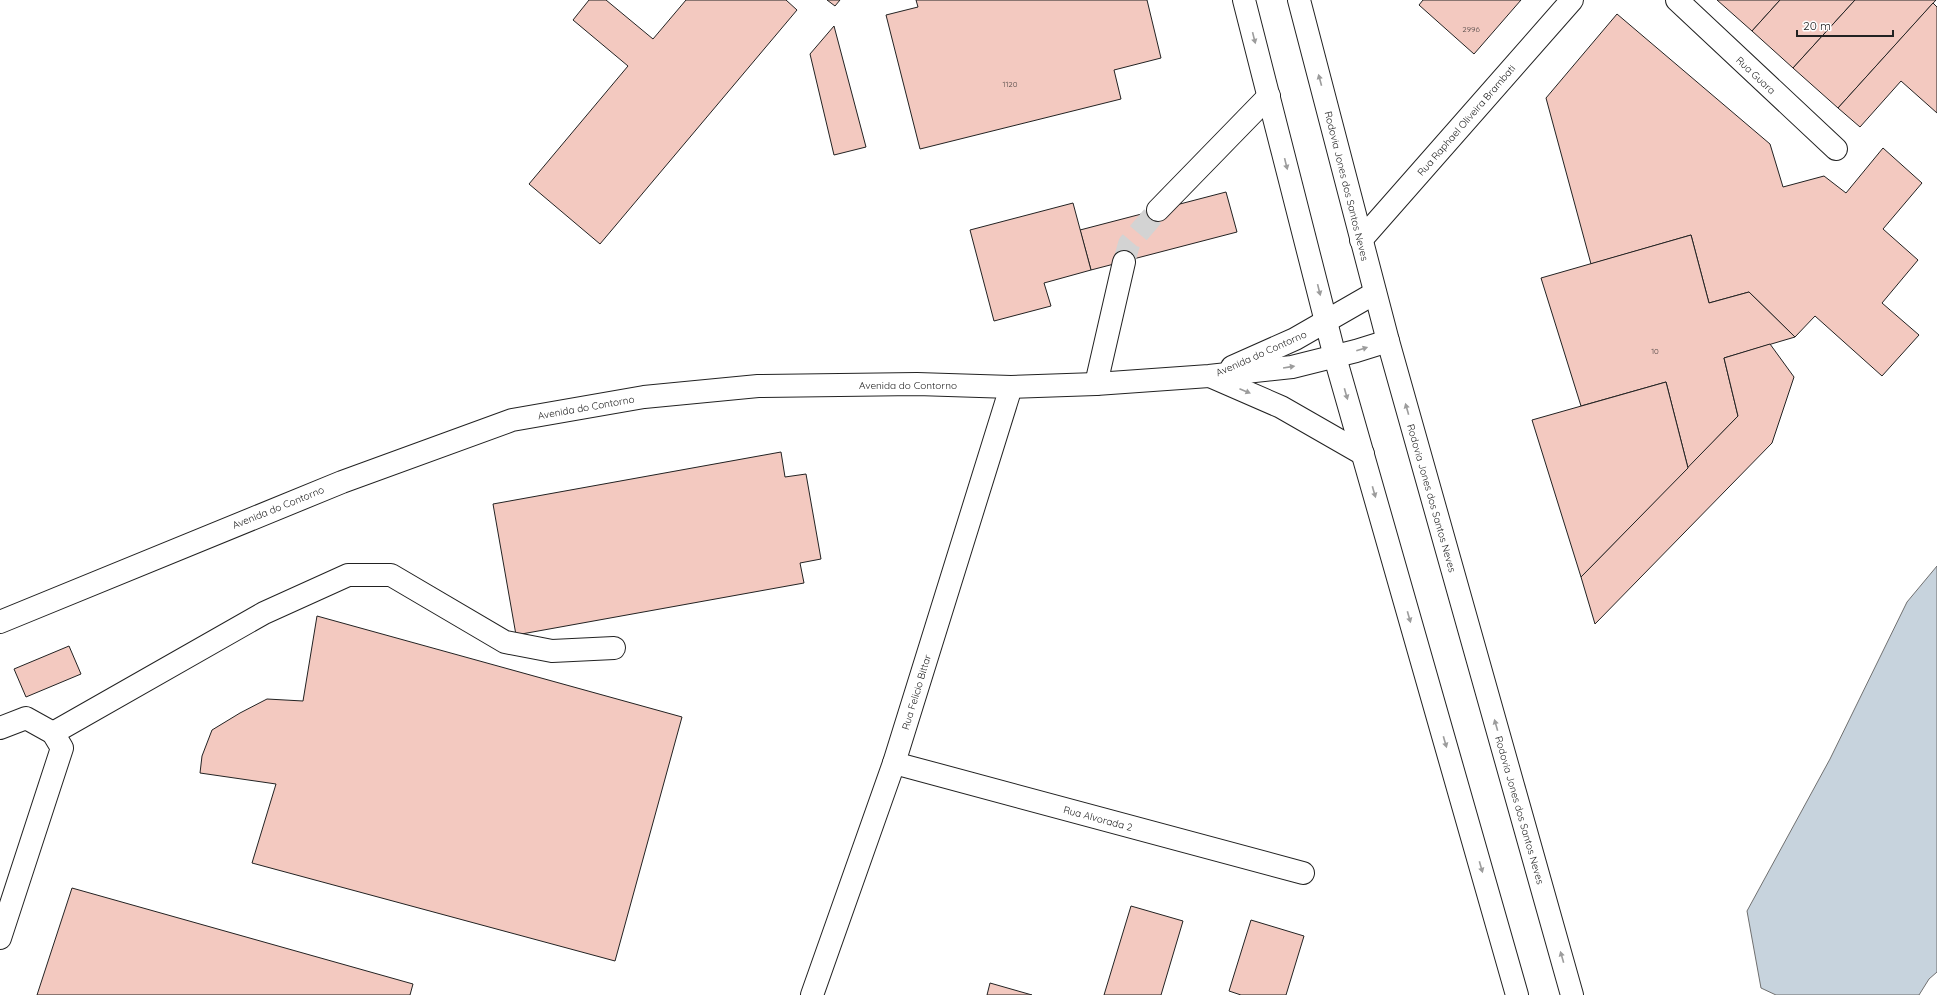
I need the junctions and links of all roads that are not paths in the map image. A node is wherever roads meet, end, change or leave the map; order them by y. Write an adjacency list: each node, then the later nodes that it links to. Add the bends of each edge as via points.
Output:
1 (1244, 0): 5 (main road, one-way to 5)
2 (1299, 0): 8 (main road, Rodovia Jones dos Santos Neves, one-way to 2)
3 (1572, 0): 8 (main road, Rua Raphael Oliveira Brambati)
4 (1677, 0): 6 (main road, Rua Guara)
5 (1269, 96): 7 (main road); 11 (main road, one-way to 11)
6 (1836, 150)
7 (1158, 210)
8 (1361, 240): 10 (main road, Rodovia Jones dos Santos Neves)
9 (1124, 262): 15 (main road)
10 (1375, 293): 11 (main road, Avenida do Contorno); 12 (main road, Rodovia Jones dos Santos Neves)
11 (1327, 322): 13 (main road); 14 (main road, Avenida do Contorno, via 1282,346)
12 (1388, 341): 13 (main road, Avenida do Contorno, one-way to 12); 27 (main road, Rodovia Jones dos Santos Neves, one-way to 12)
13 (1335, 356): 14 (main road, Avenida do Contorno, one-way to 13, via 1292,367); 17 (main road, one-way to 17)
14 (1209, 376): 15 (main road, Avenida do Contorno); 17 (main road, one-way to 17, via 1281,407)
15 (1096, 384): 16 (main road, Avenida do Contorno)
16 (1011, 387): 18 (main road, Avenida do Contorno, via 917,384 758,386 644,397 512,420 342,482); 22 (main road, Rua Felicio Bittar)
17 (1363, 454): 26 (main road, one-way to 26)
18 (0, 622)
19 (614, 648): 21 (main road, via 552,651 505,642 391,575 348,575 264,613)
20 (0, 728): 21 (main road, via 26,718)
21 (53, 733): 24 (main road, via 62,748)
22 (894, 763): 23 (main road, Rua Alvorada 2); 25 (main road, Rua Felicio Bittar)
23 (1303, 873)
24 (0, 938)
25 (812, 995)
26 (1517, 995)
27 (1572, 995)

